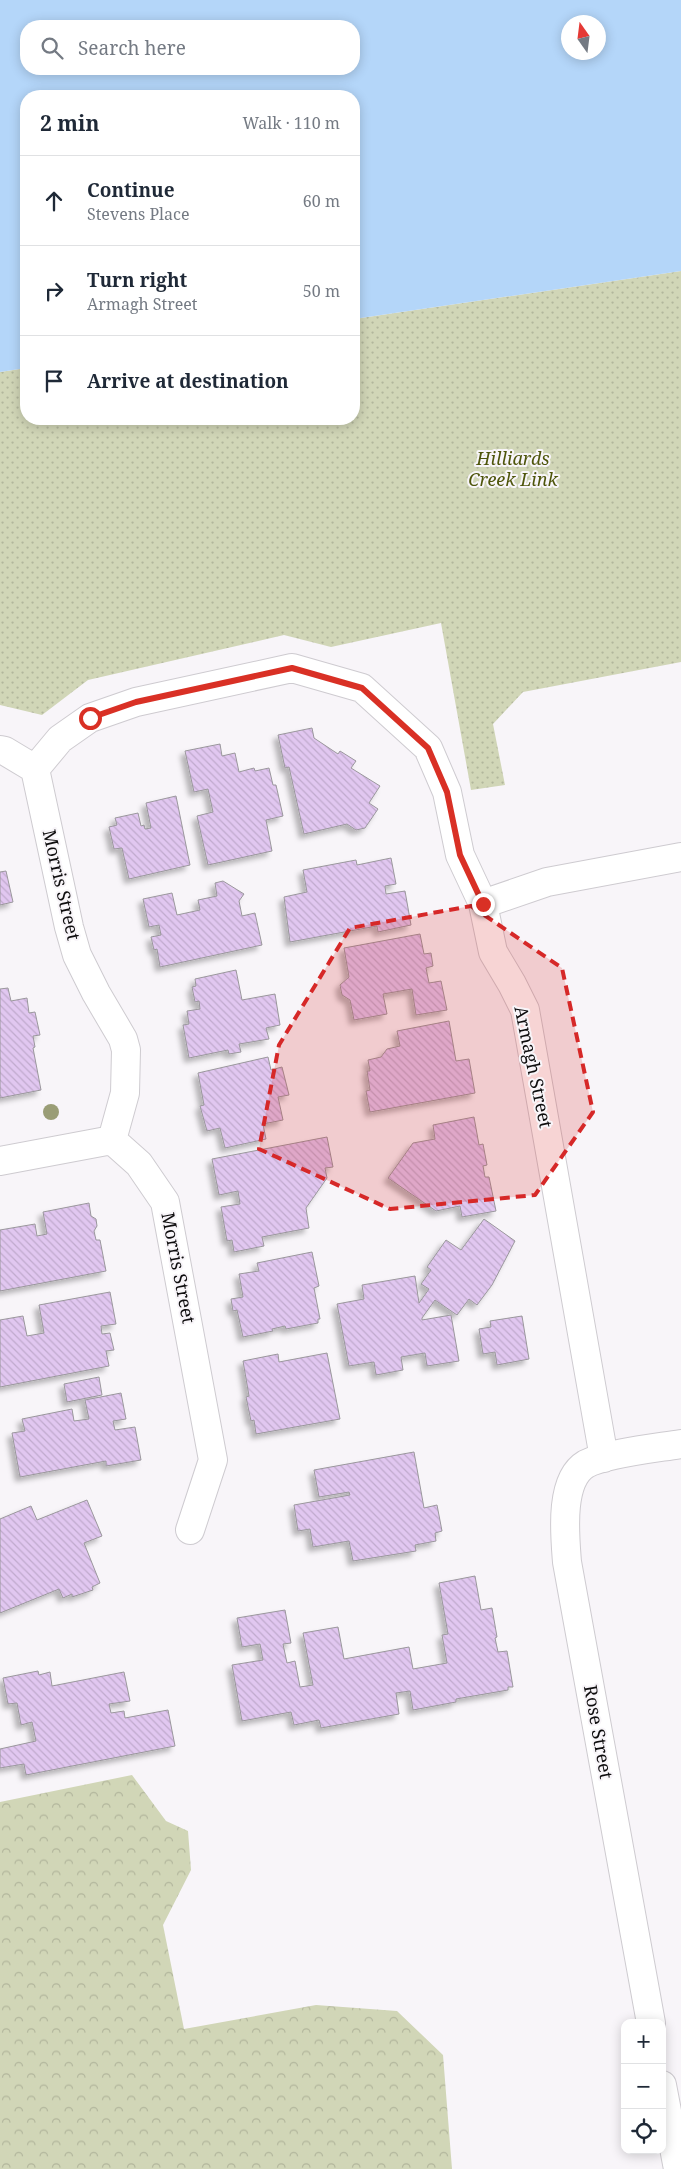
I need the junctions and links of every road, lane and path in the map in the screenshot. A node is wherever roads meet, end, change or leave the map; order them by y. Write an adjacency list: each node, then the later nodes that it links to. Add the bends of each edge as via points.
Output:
1 (0, 750): 2 (street)
2 (36, 769): 4 (street, Armagh Street, via 60,740 90,718 136,702 292,668 362,688 428,748 447,792 460,855); 5 (street, Morris Street, via 77,955 126,1050 125,1093)
3 (681, 857): 4 (street, via 547,882)
4 (483, 904): 8 (street, Armagh Street, via 493,952 525,1010)
5 (112, 1140): 6 (street); 9 (street, Morris Street, via 139,1164 165,1202 214,1460)
6 (0, 1161)
7 (681, 1444): 8 (street, Rose Street)
8 (604, 1458): 10 (street, Rose Street, via 585,1465 572,1480 564,1524 567,1562)
9 (190, 1530)
10 (650, 2019)
11 (666, 2106): 12 (street)
12 (678, 2169)

